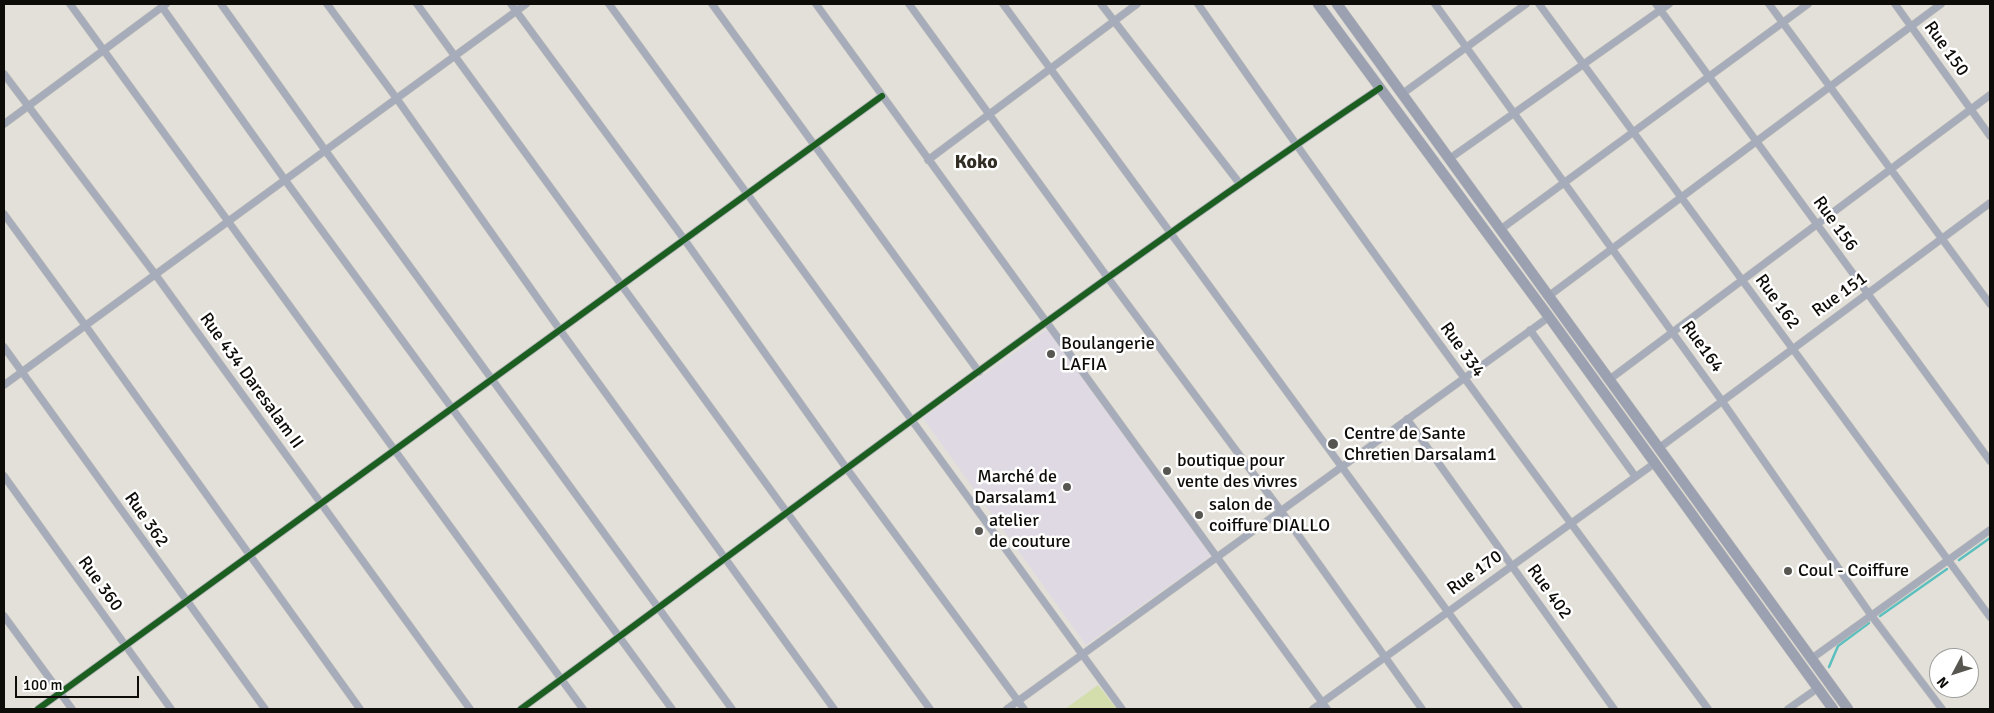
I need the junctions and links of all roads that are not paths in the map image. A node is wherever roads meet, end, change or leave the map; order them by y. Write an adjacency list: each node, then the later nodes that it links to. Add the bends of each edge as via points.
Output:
1 (70, 4): 32 (street)
2 (221, 4): 54 (street)
3 (327, 4): 43 (street)
4 (417, 4): 33 (street)
5 (511, 4): 27 (street)
6 (526, 4): 27 (street)
7 (609, 4): 61 (street)
8 (712, 4): 52 (street)
9 (816, 4): 42 (street)
10 (909, 4): 47 (street)
11 (1003, 4): 35 (street)
12 (1101, 4): 28 (street)
13 (1136, 4): 28 (street)
14 (1198, 4): 53 (street, Rue 334)
15 (1318, 4): 39 (main road)
16 (1338, 4): 40 (main road)
17 (1435, 4): 31 (street, Rue164)
18 (1526, 4): 31 (street)
19 (1539, 4): 34 (street, Rue 162)
20 (1669, 4): 26 (street)
21 (1769, 4): 29 (street)
22 (1808, 4): 29 (street)
23 (1895, 4): 30 (street, Rue 150)
24 (1941, 4): 30 (street)
25 (164, 5): 32 (street); 58 (street)
26 (1658, 7): 34 (street); 37 (street, Rue 156)
27 (516, 10): 33 (street); 69 (street)
28 (1113, 20): 35 (street); 60 (street)
29 (1782, 22): 37 (street); 38 (street)
30 (1911, 26): 38 (street); 45 (street, Rue 150)
31 (1467, 47): 40 (street); 46 (street, Rue164)
32 (103, 50): 44 (street); 65 (street)
33 (455, 55): 43 (street); 75 (street)
34 (1584, 64): 46 (street); 49 (street, Rue 162)
35 (1050, 68): 47 (street); 68 (street)
36 (4, 74): 44 (street, Rue 434 Daresalam II)
37 (1709, 76): 49 (street); 51 (street, Rue 156)
38 (1830, 87): 51 (street); 57 (street)
39 (1380, 88): 53 (street); 79 (main road)
40 (1402, 94): 55 (main road)
41 (1990, 95): 45 (street)
42 (882, 96): 52 (street); 56 (street)
43 (397, 98): 54 (street); 82 (street)
44 (28, 106): 48 (street); 72 (street, Rue 434 Daresalam II)
45 (1971, 110): 50 (street, Rue 150); 57 (street)
46 (1514, 113): 55 (street); 59 (street, Rue164)
47 (988, 114): 56 (street); 73 (street)
48 (4, 124)
49 (1633, 132): 59 (street); 62 (street, Rue 162)
50 (1990, 136)
51 (1756, 141): 62 (street); 66 (street, Rue 156)
52 (813, 145): 61 (street); 88 (street)
53 (1296, 145): 60 (street); 89 (street, Rue 334)
54 (325, 150): 58 (street); 90 (street)
55 (1449, 159): 67 (main road)
56 (928, 160): 80 (street)
57 (1891, 170): 66 (street); 70 (street)
58 (285, 180): 65 (street); 94 (street)
59 (1564, 182): 67 (street); 71 (street, Rue164)
60 (1240, 184): 68 (street)
61 (747, 193): 69 (street); 96 (street)
62 (1681, 197): 71 (street); 74 (street, Rue 162)
63 (1990, 203): 70 (street, Rue 151)
64 (4, 214): 81 (street)
65 (228, 221): 72 (street); 98 (street)
66 (1817, 224): 74 (street); 76 (street, Rue 156)
67 (1501, 229): 77 (main road)
68 (1171, 233): 73 (street); 101 (street)
69 (684, 239): 75 (street); 102 (street)
70 (1942, 239): 76 (street, Rue 151); 78 (street)
71 (1612, 248): 77 (street); 84 (street, Rue164)
72 (154, 274): 81 (street); 105 (street, Rue 434 Daresalam II)
73 (1108, 278): 80 (street); 106 (street)
74 (1742, 280): 84 (street); 86 (street, Rue 162)
75 (621, 284): 82 (street); 107 (street)
76 (1868, 293): 86 (street, Rue 151); 99 (street, Rue 156)
77 (1550, 295): 91 (main road)
78 (1990, 304)
79 (1549, 317): 83 (street); 100 (main road)
80 (1048, 323): 88 (street); 111 (street)
81 (85, 325): 87 (street); 110 (street)
82 (560, 330): 90 (street); 112 (street)
83 (1530, 330): 89 (street); 104 (street)
84 (1673, 332): 91 (street); 93 (street, Rue164)
85 (4, 347): 87 (street, Rue 362)
86 (1793, 349): 93 (street, Rue 151); 113 (street, Rue 162)
87 (22, 371): 92 (street); 115 (street, Rue 362)
88 (979, 372): 96 (street)
89 (1464, 378): 95 (street); 108 (street, Rue 334)
90 (491, 379): 94 (street); 116 (street)
91 (1610, 379): 97 (main road)
92 (4, 384)
93 (1722, 401): 97 (street, Rue 151); 118 (street, Rue164)
94 (452, 408): 98 (street); 121 (street)
95 (1407, 419): 101 (street); 114 (street, Rue 402)
96 (913, 421): 102 (street); 123 (street)
97 (1659, 448): 125 (main road)
98 (394, 450): 105 (street); 126 (street)
99 (1990, 461)
100 (1655, 463): 104 (street, Rue 170); 127 (main road)
101 (1342, 467): 106 (street); 117 (street)
102 (847, 470): 107 (street); 129 (street)
103 (4, 476): 122 (street, Rue 360)
104 (1635, 476): 108 (street, Rue 170)
105 (321, 504): 110 (street); 136 (street, Rue 434 Daresalam II)
106 (1281, 511): 111 (street); 124 (street)
107 (788, 513): 112 (street); 142 (street)
108 (1570, 522): 114 (street, Rue 170); 150 (street, Rue 334)
109 (1990, 530): 113 (street)
110 (249, 556): 115 (street); 135 (street)
111 (1217, 557): 123 (street); 130 (street)
112 (725, 560): 116 (street); 141 (street)
113 (1948, 560): 118 (street); 120 (street, Rue 162)
114 (1511, 566): 117 (street, Rue 170); 149 (street, Rue 402)
115 (186, 602): 122 (street); 134 (street, Rue 362)
116 (659, 608): 121 (street); 140 (street)
117 (1447, 612): 124 (street, Rue 170); 148 (street)
118 (1871, 615): 125 (street); 154 (street, Rue164)
119 (4, 616): 128 (street)
120 (1990, 617)
121 (620, 636): 126 (street); 139 (street)
122 (126, 645): 128 (street); 133 (street, Rue 360)
123 (1082, 655): 129 (street); 145 (street)
124 (1385, 657): 130 (street, Rue 170); 147 (street)
125 (1811, 659): 153 (main road)
126 (561, 680): 137 (street); 138 (street)
127 (1818, 688): 151 (street); 152 (main road)
128 (60, 694): 131 (street); 132 (street)
129 (1018, 701): 143 (street); 144 (street)
130 (1324, 706): 146 (street, Rue 170)
131 (38, 709)
132 (72, 709)
133 (172, 709)
134 (265, 709)
135 (360, 709)
136 (470, 709)
137 (521, 709)
138 (583, 709)
139 (672, 709)
140 (732, 709)
141 (834, 709)
142 (930, 709)
143 (1007, 709)
144 (1024, 709)
145 (1122, 709)
146 (1313, 709)
147 (1422, 709)
148 (1518, 709)
149 (1614, 709)
150 (1708, 709)
151 (1788, 709)
152 (1833, 709)
153 (1848, 709)
154 (1942, 709)

